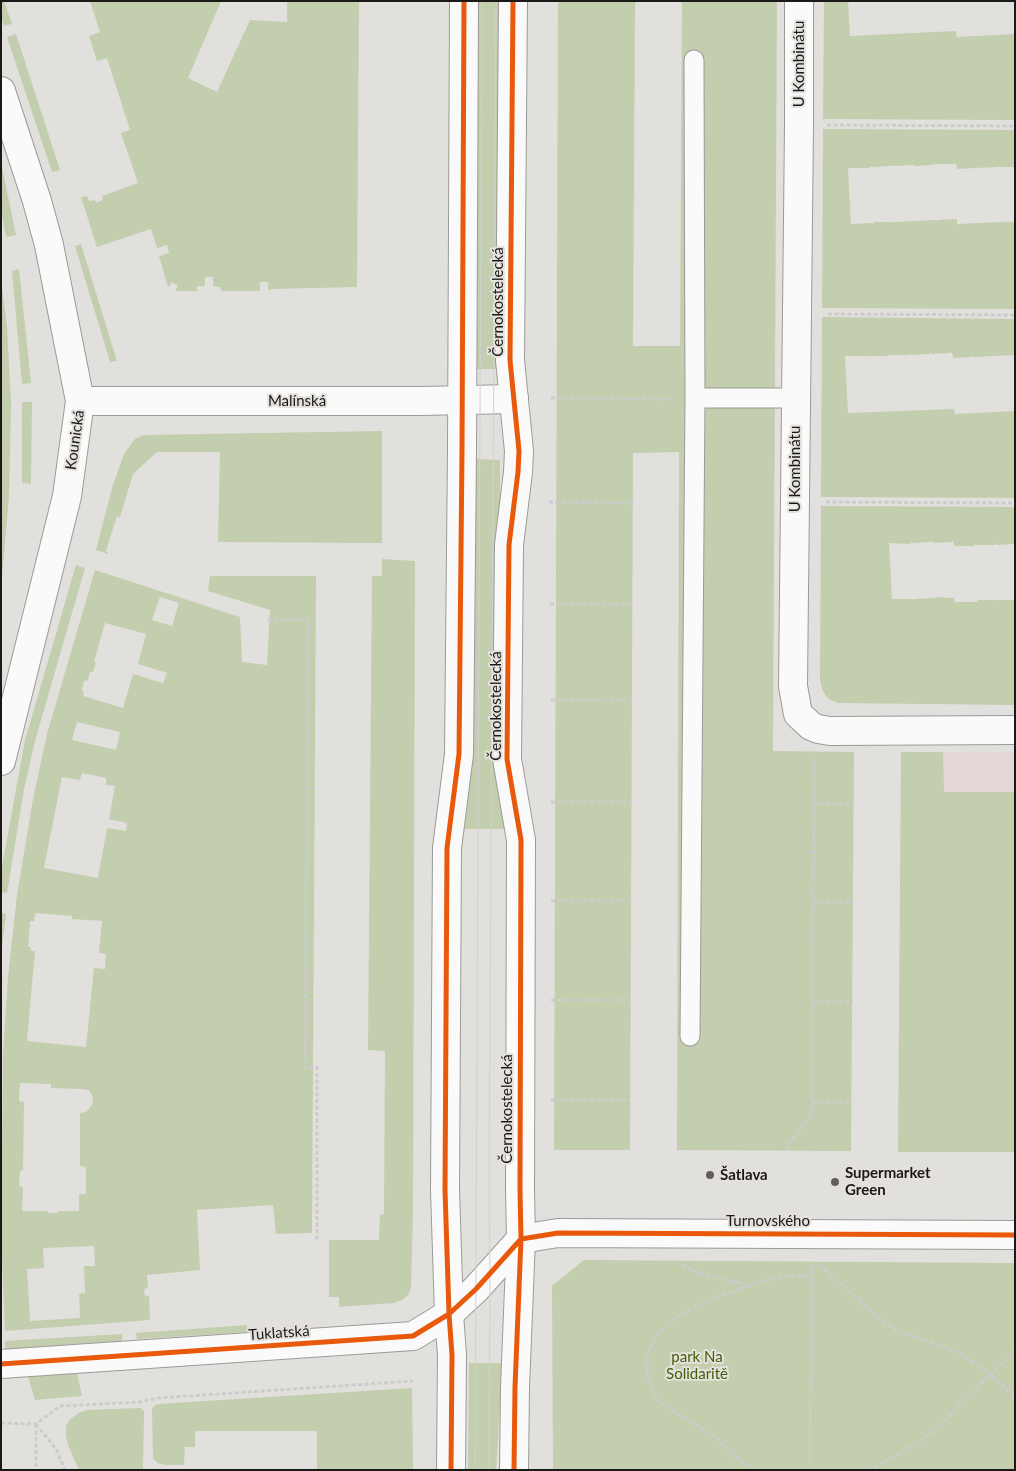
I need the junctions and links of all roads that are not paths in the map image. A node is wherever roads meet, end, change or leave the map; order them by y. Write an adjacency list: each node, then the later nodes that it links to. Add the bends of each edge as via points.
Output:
1 (464, 1): 9 (street)
2 (513, 1): 8 (street, Černokostelecká, via 510,360)
3 (799, 1): 7 (street, U Kombinátu)
4 (694, 60): 6 (lane)
5 (1, 90): 10 (street, Kounická, via 49,245)
6 (695, 398): 7 (lane); 13 (lane)
7 (795, 398): 11 (street, U Kombinátu, via 793,686 798,714 804,722 830,731)
8 (514, 399): 9 (street, Malínská); 15 (street, Černokostelecká, via 519,451 509,544 508,759 521,840)
9 (462, 400): 10 (street, Malínská); 16 (street, via 460,754 447,848 445,1190)
10 (80, 401): 12 (street, Kounická, via 67,496)
11 (1015, 730)
12 (1, 761)
13 (690, 1036)
14 (1015, 1235): 15 (street, Turnovského, via 558,1233)
15 (521, 1239): 16 (street, Tuklatská); 19 (street, Černokostelecká)
16 (449, 1314): 17 (street, Tuklatská, via 413,1336); 18 (street)
17 (1, 1364)
18 (451, 1470)
19 (514, 1470)

